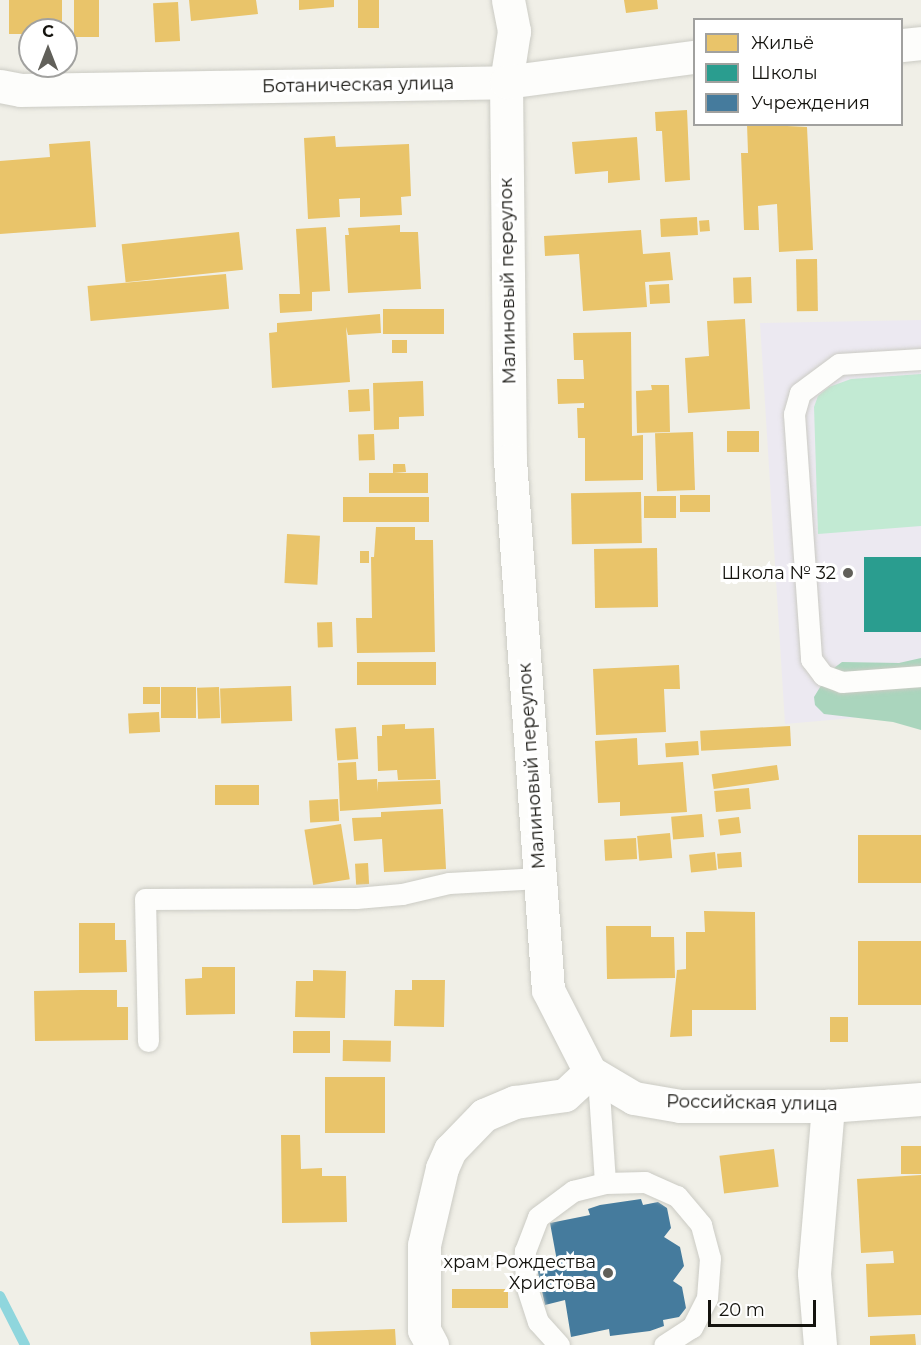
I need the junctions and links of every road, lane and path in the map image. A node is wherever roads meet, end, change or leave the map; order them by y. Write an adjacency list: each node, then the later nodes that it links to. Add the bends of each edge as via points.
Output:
1 (508, 0): 5 (street, Малиновый переулок, via 514,31)
2 (921, 43): 3 (street)
3 (903, 45)
4 (693, 57): 5 (street, Ботаническая улица)
5 (506, 82): 6 (street, Ботаническая улица); 9 (street, Малиновый переулок, via 510,460)
6 (10, 88)
7 (921, 359): 8 (lane, via 839,364 800,393 794,414 811,659 823,675 842,682)
8 (921, 676)
9 (540, 878): 10 (lane, via 449,883 402,894 356,898 145,899); 11 (street, Малиновый переулок, via 548,990)
10 (148, 1041)
11 (594, 1075): 13 (street, Российская улица, via 634,1098 680,1106); 14 (lane); 15 (street, via 565,1095 515,1102 484,1115 450,1150 424,1245 424,1330)
12 (921, 1099): 13 (street, Российская улица)
13 (828, 1106): 18 (street, via 814,1273)
14 (605, 1183): 16 (lane, via 573,1191 538,1216 525,1251 526,1286 538,1322); 17 (lane, via 645,1182 677,1196 701,1225 710,1258 707,1298 692,1327)
15 (432, 1345)
16 (559, 1345)
17 (664, 1345)
18 (820, 1345)

